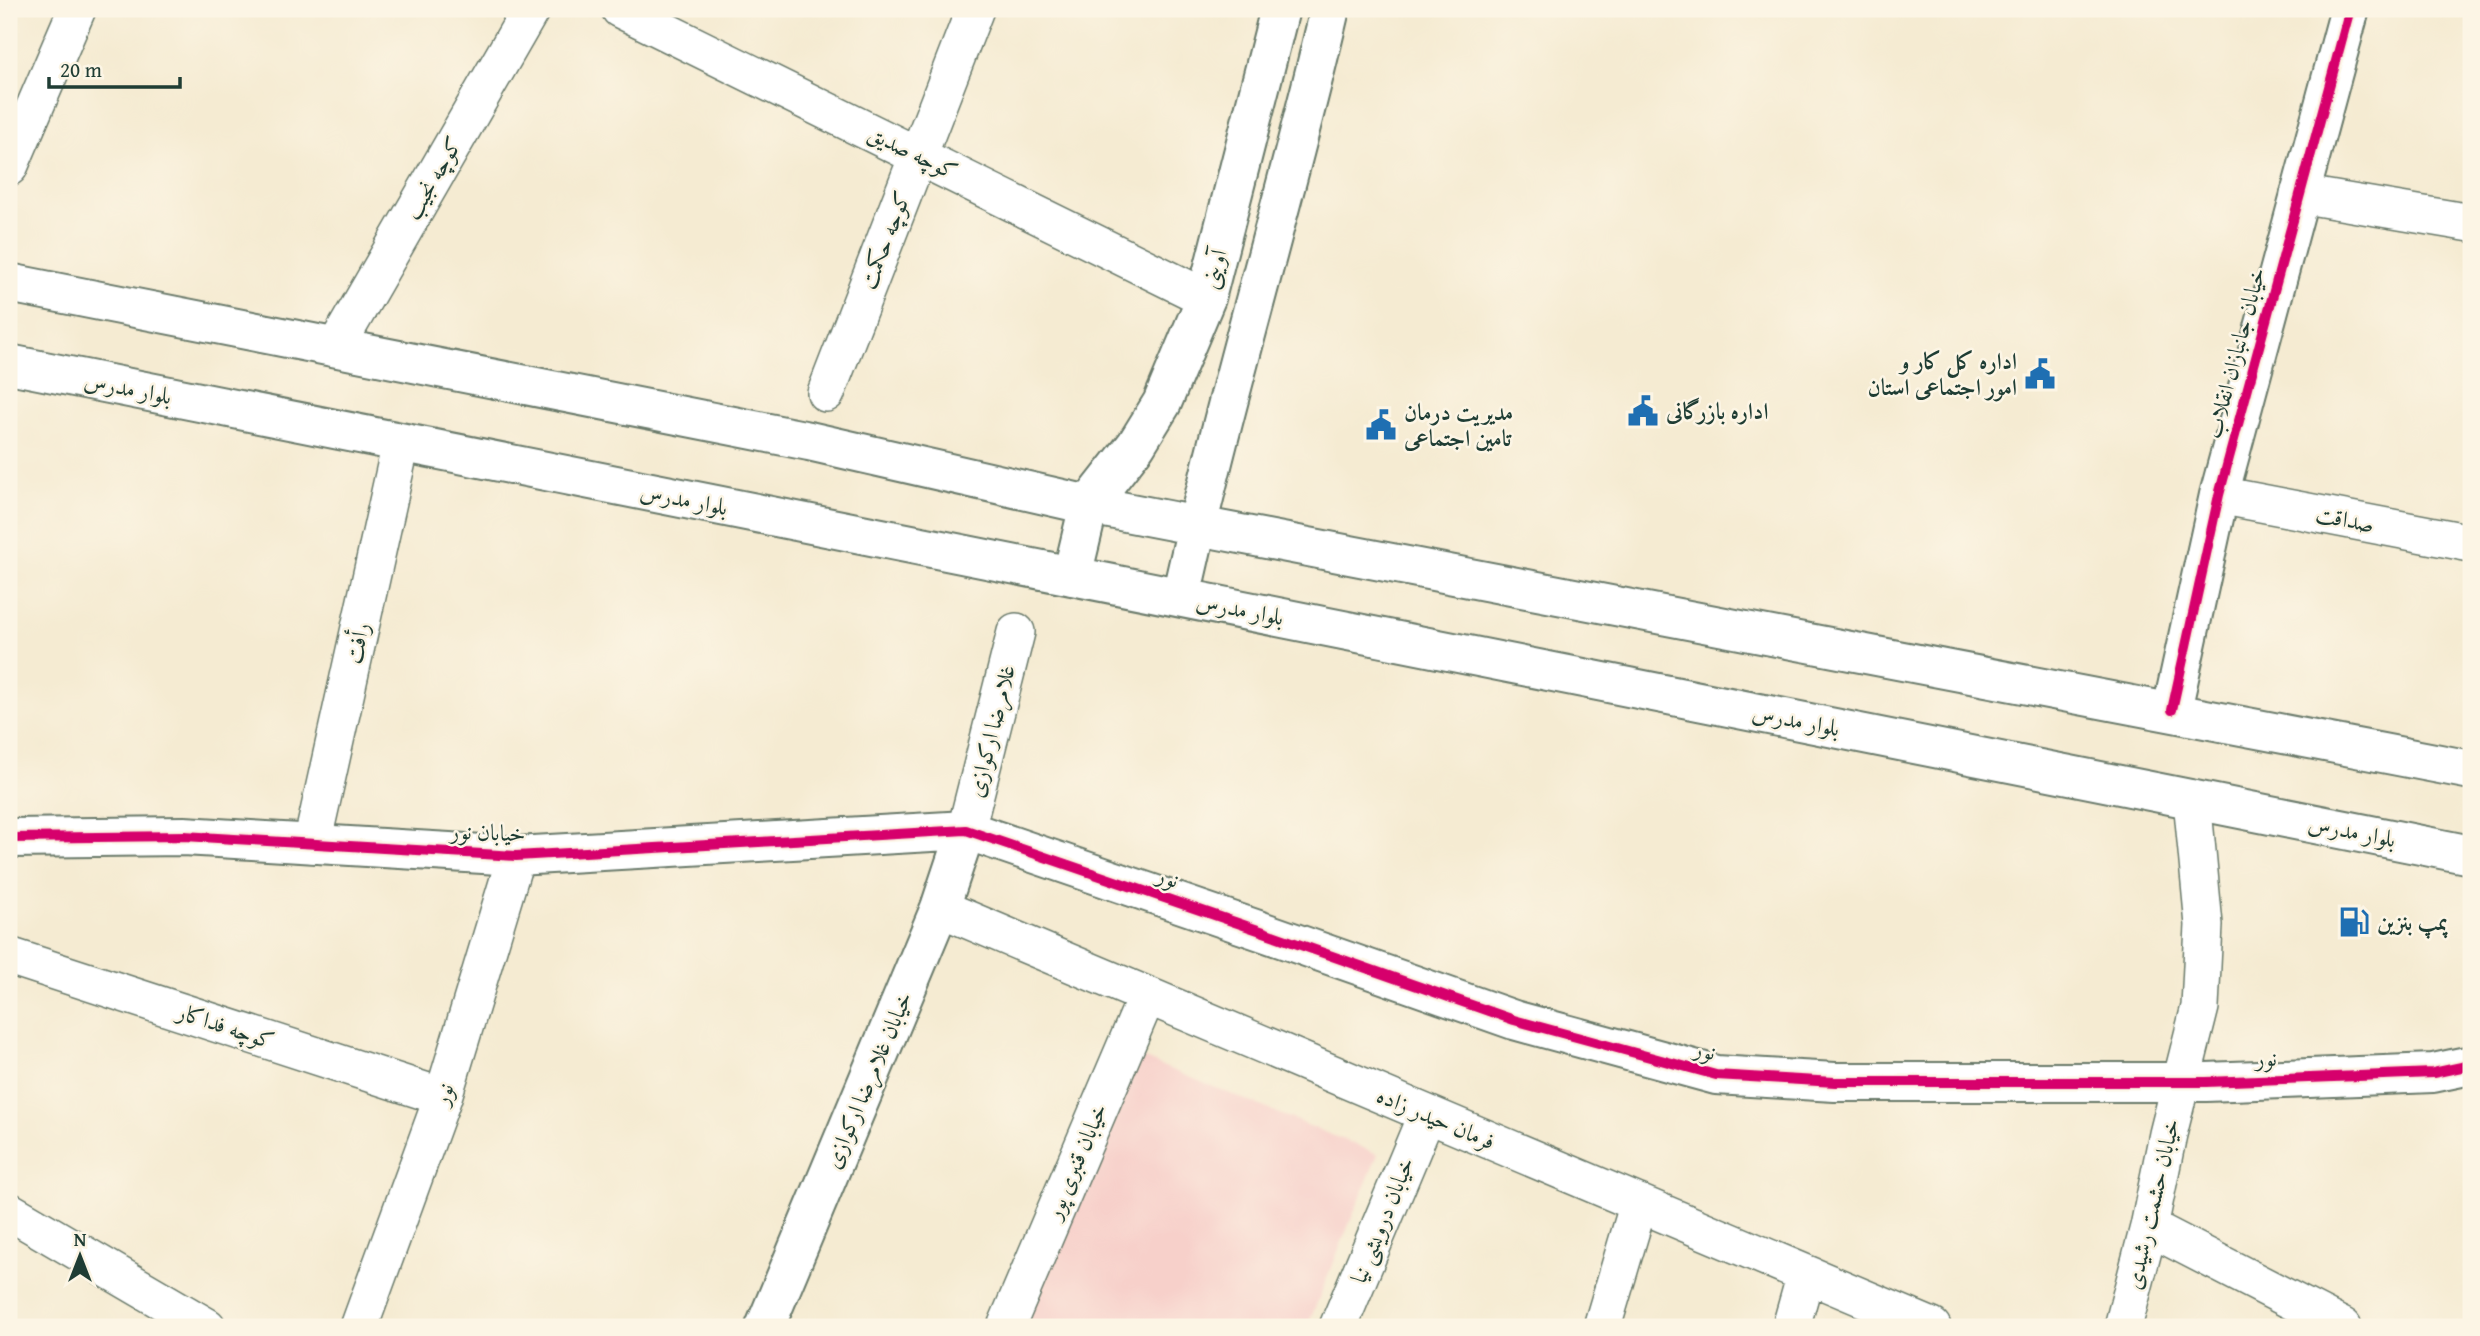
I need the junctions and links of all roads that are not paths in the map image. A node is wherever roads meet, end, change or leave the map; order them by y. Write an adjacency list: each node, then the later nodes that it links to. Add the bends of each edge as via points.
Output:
1 (77, 9): 9 (street)
2 (531, 9): 14 (street, کوچه نجیب)
3 (620, 9): 8 (street, کوچه صدیق)
4 (975, 9): 8 (street, کوچه حکمت)
5 (1280, 9): 13 (main road, آوینی)
6 (1330, 9): 20 (main road)
7 (2350, 9): 10 (main road, خیابان جانبازان انقلاب)
8 (917, 154): 13 (street, کوچه صدیق); 16 (street, کوچه حکمت)
9 (9, 167)
10 (2299, 194): 11 (street); 18 (main road, خیابان جانبازان انقلاب)
11 (2471, 223)
12 (9, 283): 14 (main road)
13 (1206, 298): 19 (main road, آوینی, via 1163,403)
14 (336, 347): 19 (main road, via 809,442)
15 (9, 364): 17 (main road, بلوار مدرس)
16 (827, 393)
17 (401, 443): 22 (main road, بلوار مدرس); 30 (street, رأفت)
18 (2219, 495): 21 (street, صداقت); 25 (main road, خیابان جانبازان انقلاب)
19 (1089, 505): 20 (main road); 22 (main road)
20 (1197, 524): 23 (main road); 25 (main road)
21 (2471, 543)
22 (1072, 576): 23 (main road, بلوار مدرس)
23 (1181, 597): 27 (main road, بلوار مدرس)
24 (1016, 632): 28 (street, غلامرضا ارکوازی)
25 (2172, 710): 26 (main road)
26 (2471, 769)
27 (2192, 799): 31 (main road, بلوار مدرس); 37 (street, خیابان حشمت رشیدی, via 2204,925 2200,1007)
28 (966, 830): 32 (main road, خیابان نور); 33 (main road, خیابان غلامرضا ارکوازی); 37 (main road, نور, via 1514,1020 1716,1075 1835,1082)
29 (9, 838): 30 (main road, خیابان نور, via 184,836)
30 (312, 844): 32 (main road, خیابان نور)
31 (2471, 855)
32 (516, 856): 38 (street, نور)
33 (940, 908): 35 (street, فرمان حیدر زاده); 46 (main road, خیابان غلامرضا ارکوازی)
34 (9, 956): 38 (street, کوچه فداکار)
35 (1147, 996): 39 (street, فرمان حیدر زاده); 47 (street, خیابان قنبری پور)
36 (2471, 1065): 37 (main road, نور, via 2433,1073)
37 (2181, 1082): 42 (street, خیابان حشمت رشیدی)
38 (443, 1097): 45 (street, نور)
39 (1427, 1114): 40 (street, فرمان حیدر زاده); 48 (street, خیابان درویشی نیا)
40 (1639, 1203): 43 (street, فرمان حیدر زاده); 49 (street)
41 (9, 1211): 44 (street)
42 (2149, 1227): 52 (street, خیابان حشمت رشیدی); 53 (street)
43 (1806, 1274): 50 (street); 51 (street, فرمان حیدر زاده)
44 (206, 1327)
45 (359, 1327)
46 (765, 1327)
47 (1006, 1327)
48 (1338, 1327)
49 (1601, 1327)
50 (1791, 1327)
51 (1932, 1327)
52 (2123, 1327)
53 (2343, 1327)

